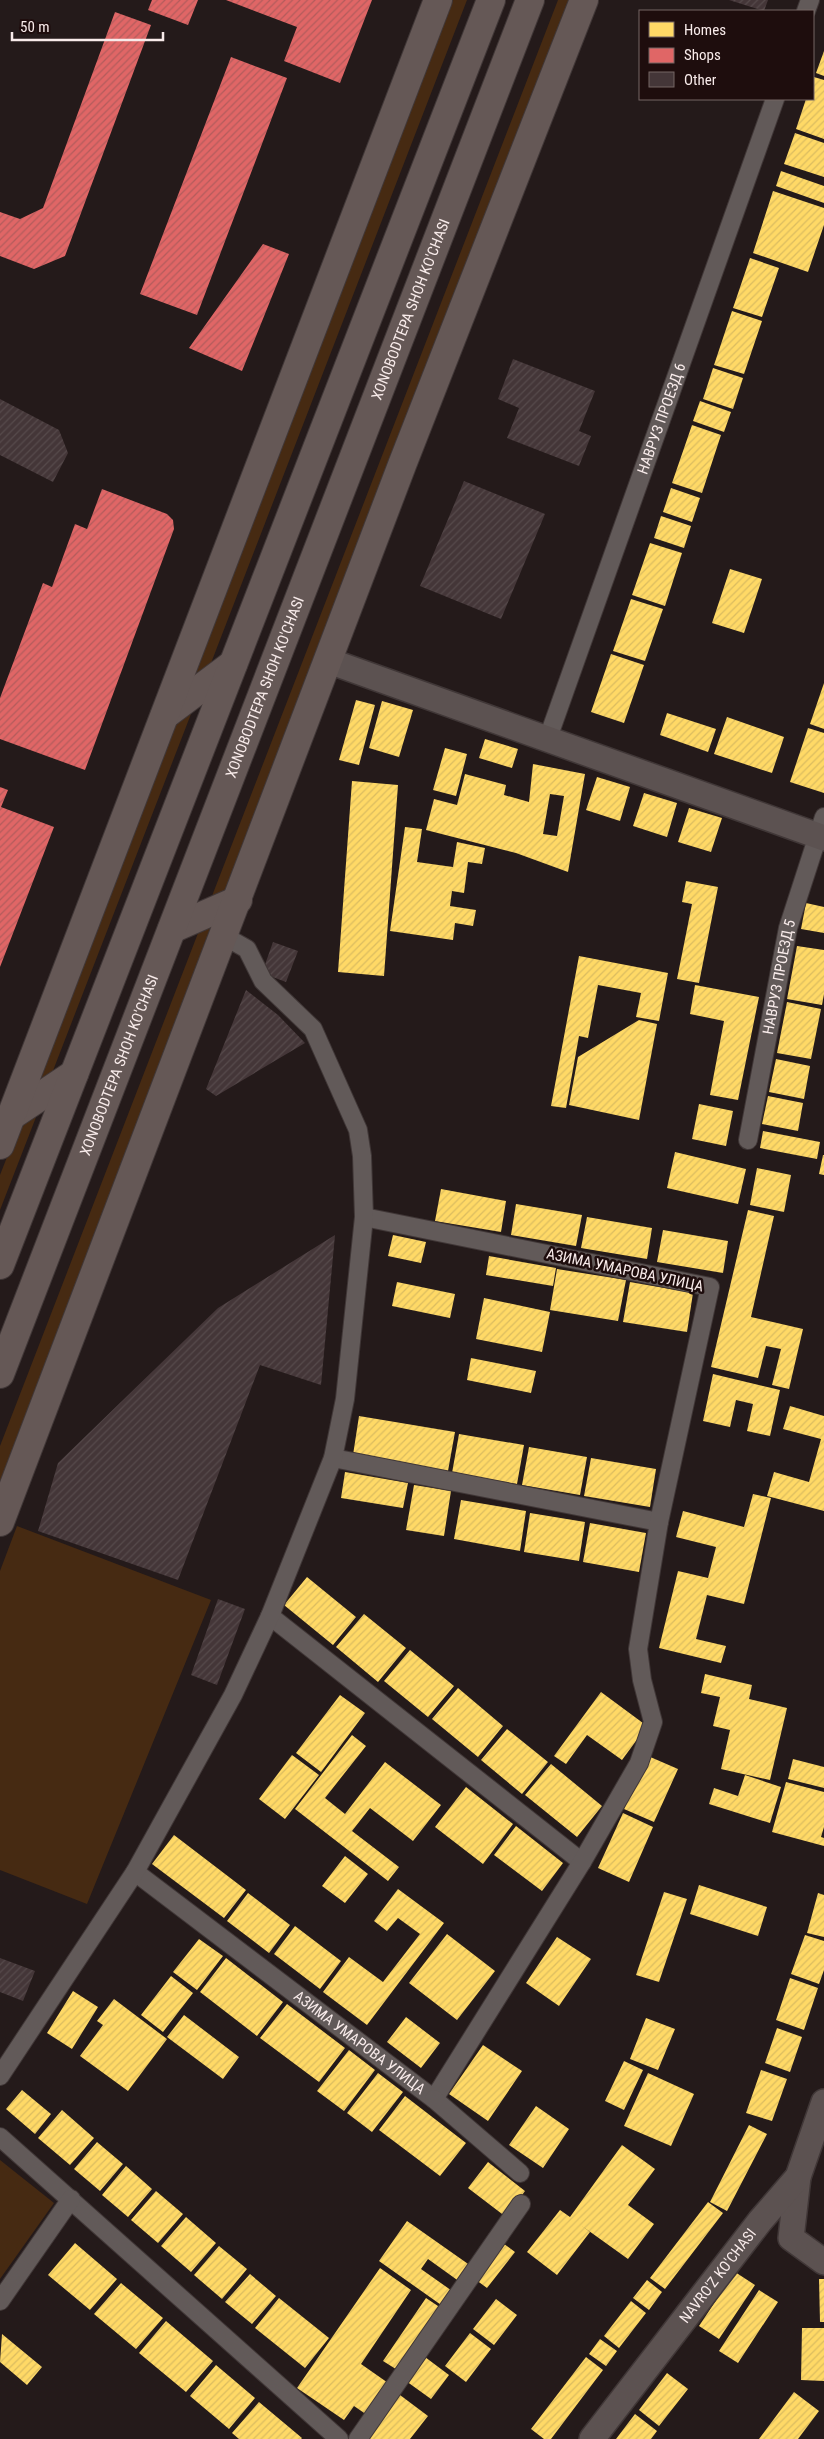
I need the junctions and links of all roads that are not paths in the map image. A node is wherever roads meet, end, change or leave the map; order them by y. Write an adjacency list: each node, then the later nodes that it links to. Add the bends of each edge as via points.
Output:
1 (438, 0): 10 (highway)
2 (491, 0): 6 (highway)
3 (530, 0): 7 (highway, XONOBODTEPA SHOH KO'CHASI)
4 (584, 0): 8 (highway)
5 (775, 100): 11 (street, НАВРУЗ ПРОЕЗД 6)
6 (372, 307): 7 (highway); 9 (highway)
7 (406, 321): 14 (highway, XONOBODTEPA SHOH KO'CHASI)
8 (329, 661): 11 (street); 13 (highway)
9 (233, 664): 10 (highway); 16 (highway)
10 (165, 715): 17 (highway)
11 (548, 738): 12 (street)
12 (822, 830): 18 (street, НАВРУЗ ПРОЕЗД 5, via 788,928)
13 (238, 900): 14 (highway); 15 (highway)
14 (172, 928): 22 (highway, XONOBODTEPA SHOH KO'CHASI)
15 (224, 936): 20 (street, via 247,949 263,981 301,1016 321,1044 358,1130); 24 (highway)
16 (74, 1074): 17 (highway); 21 (highway)
17 (11, 1116): 19 (highway)
18 (748, 1140)
19 (0, 1145)
20 (364, 1217): 23 (street, via 345,1399); 25 (street, АЗИМА УМАРОВА УЛИЦА, via 710,1287)
21 (0, 1265)
22 (0, 1374)
23 (333, 1458): 25 (street); 26 (street)
24 (0, 1522)
25 (659, 1522): 27 (street, АЗИМА УМАРОВА УЛИЦА, via 638,1649 653,1722 639,1763)
26 (270, 1616): 27 (street); 28 (street, via 233,1695)
27 (582, 1862): 30 (street, АЗИМА УМАРОВА УЛИЦА)
28 (136, 1872): 29 (street); 30 (street, АЗИМА УМАРОВА УЛИЦА)
29 (0, 2076)
30 (434, 2099): 33 (street)
31 (824, 2102): 34 (street, NAVRO'Z KO'CHASI)
32 (0, 2137): 35 (street)
33 (520, 2173)
34 (798, 2177): 37 (street, NAVRO'Z KO'CHASI); 38 (street)
35 (71, 2199): 40 (street); 41 (street)
36 (521, 2204): 42 (street)
37 (760, 2221): 38 (street); 43 (street, NAVRO'Z KO'CHASI)
38 (791, 2238): 39 (street)
39 (824, 2262)
40 (0, 2301)
41 (338, 2439)
42 (358, 2439)
43 (592, 2439)

